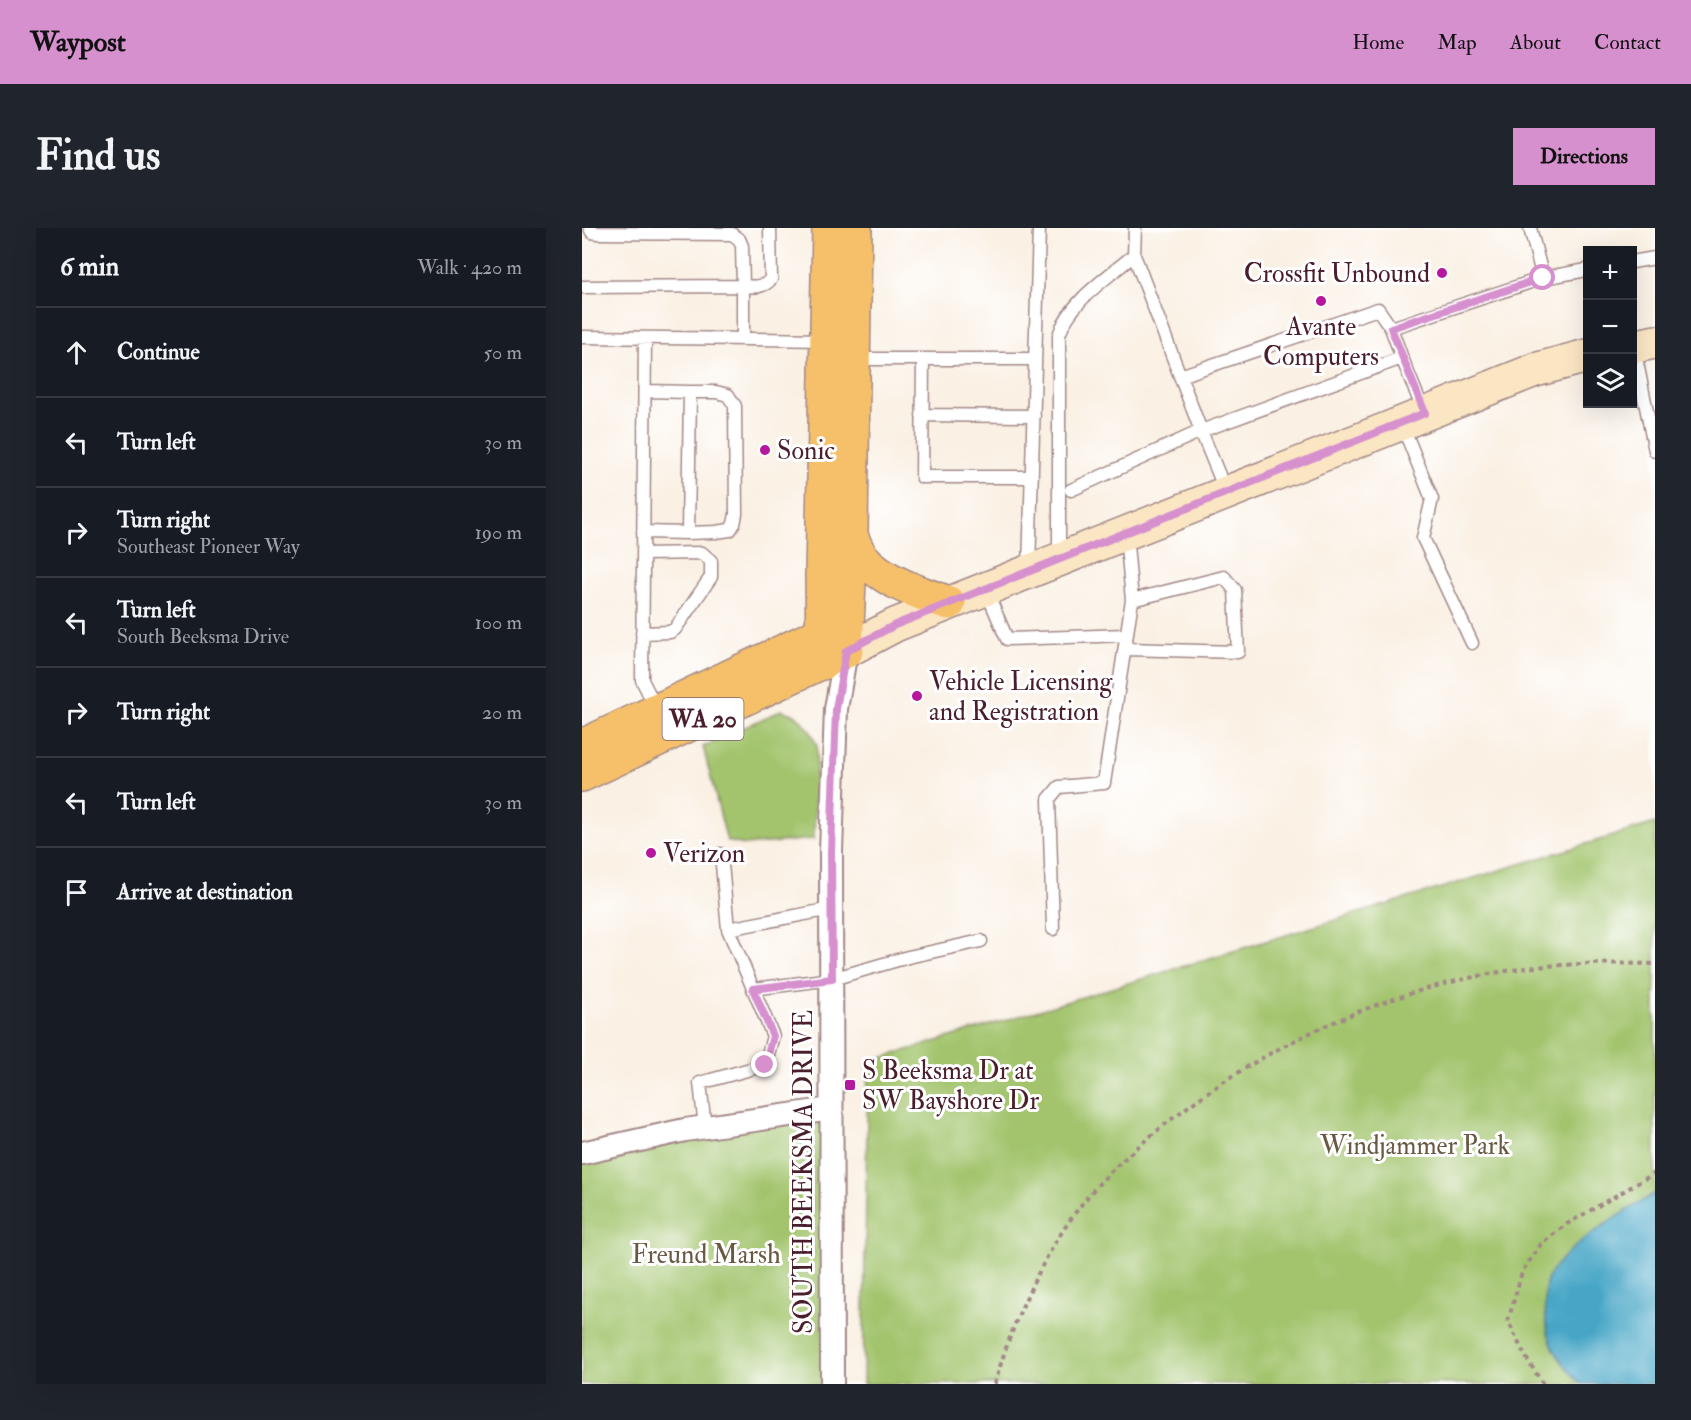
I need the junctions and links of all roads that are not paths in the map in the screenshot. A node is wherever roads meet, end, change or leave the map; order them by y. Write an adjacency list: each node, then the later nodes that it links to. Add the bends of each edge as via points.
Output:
1 (590, 228): 14 (lane, via 598,233 732,234 742,246)
2 (770, 228): 14 (lane, via 771,279 763,285)
3 (829, 228): 19 (main road)
4 (855, 228): 23 (main road)
5 (1039, 228): 25 (lane)
6 (1135, 228): 8 (lane)
7 (1530, 228): 12 (lane)
8 (1134, 255): 26 (lane); 42 (lane, via 1073,308 1059,335)
9 (1655, 258): 10 (lane)
10 (1637, 261)
11 (1583, 271): 12 (lane)
12 (1543, 278): 15 (lane)
13 (582, 286): 14 (lane)
14 (743, 286): 18 (lane)
15 (1391, 328): 22 (lane); 26 (lane, via 1378,309)
16 (582, 337): 17 (lane)
17 (645, 338): 18 (lane); 27 (lane)
18 (743, 339): 19 (lane)
19 (827, 340): 49 (main road)
20 (1640, 345): 33 (lane)
21 (1583, 357): 31 (main road, via 1535,370)
22 (1402, 358): 31 (lane); 32 (lane)
23 (854, 359): 24 (lane); 40 (main road)
24 (923, 359): 25 (lane); 29 (lane)
25 (1035, 359): 30 (lane)
26 (1180, 376): 32 (lane)
27 (645, 391): 28 (lane); 37 (lane)
28 (690, 392): 38 (lane); 38 (lane, via 716,392 733,399 736,514 730,530)
29 (922, 415): 30 (lane); 34 (lane, via 922,477)
30 (1034, 416): 34 (lane)
31 (1413, 418): 36 (main road); 50 (lane, via 1432,499 1423,538)
32 (1201, 431): 35 (lane); 36 (lane)
33 (1655, 451)
34 (1032, 477): 43 (lane)
35 (1071, 490)
36 (1227, 493): 39 (main road)
37 (643, 532): 38 (lane); 41 (lane)
38 (688, 533)
39 (1126, 533): 42 (main road); 45 (lane)
40 (851, 536): 46 (main road, via 860,555 872,566 906,586); 49 (main road)
41 (643, 554): 47 (lane); 47 (lane, via 702,553 711,561 713,571 675,630)
42 (1059, 560): 43 (main road)
43 (1029, 572): 44 (main road)
44 (986, 589): 46 (main road); 48 (lane, via 1007,639)
45 (1132, 600): 48 (lane); 51 (lane, via 1224,577 1235,590 1238,652)
46 (949, 603): 49 (main road, via 895,625)
47 (642, 633): 52 (lane, via 642,680)
48 (1127, 635): 51 (lane)
49 (835, 642): 52 (main road, WA 20); 54 (main road, WA 20); 56 (street, SOUTH BEEKSMA DRIVE)
50 (1472, 644)
51 (1125, 649): 58 (lane, via 1104,783 1059,787 1049,799)
52 (658, 710): 53 (main road, WA 20)
53 (582, 746)
54 (582, 775)
55 (721, 854): 57 (lane)
56 (831, 909): 57 (lane); 60 (street, SOUTH BEEKSMA DRIVE)
57 (728, 929): 61 (lane)
58 (1053, 929)
59 (981, 941): 60 (lane)
60 (832, 979): 61 (lane); 62 (street, SOUTH BEEKSMA DRIVE)
61 (753, 989): 63 (lane, via 773,1036 765,1065 700,1083)
62 (831, 1109): 63 (street); 65 (street, SOUTH BEEKSMA DRIVE)
63 (705, 1127): 64 (street)
64 (582, 1154)
65 (832, 1384)

